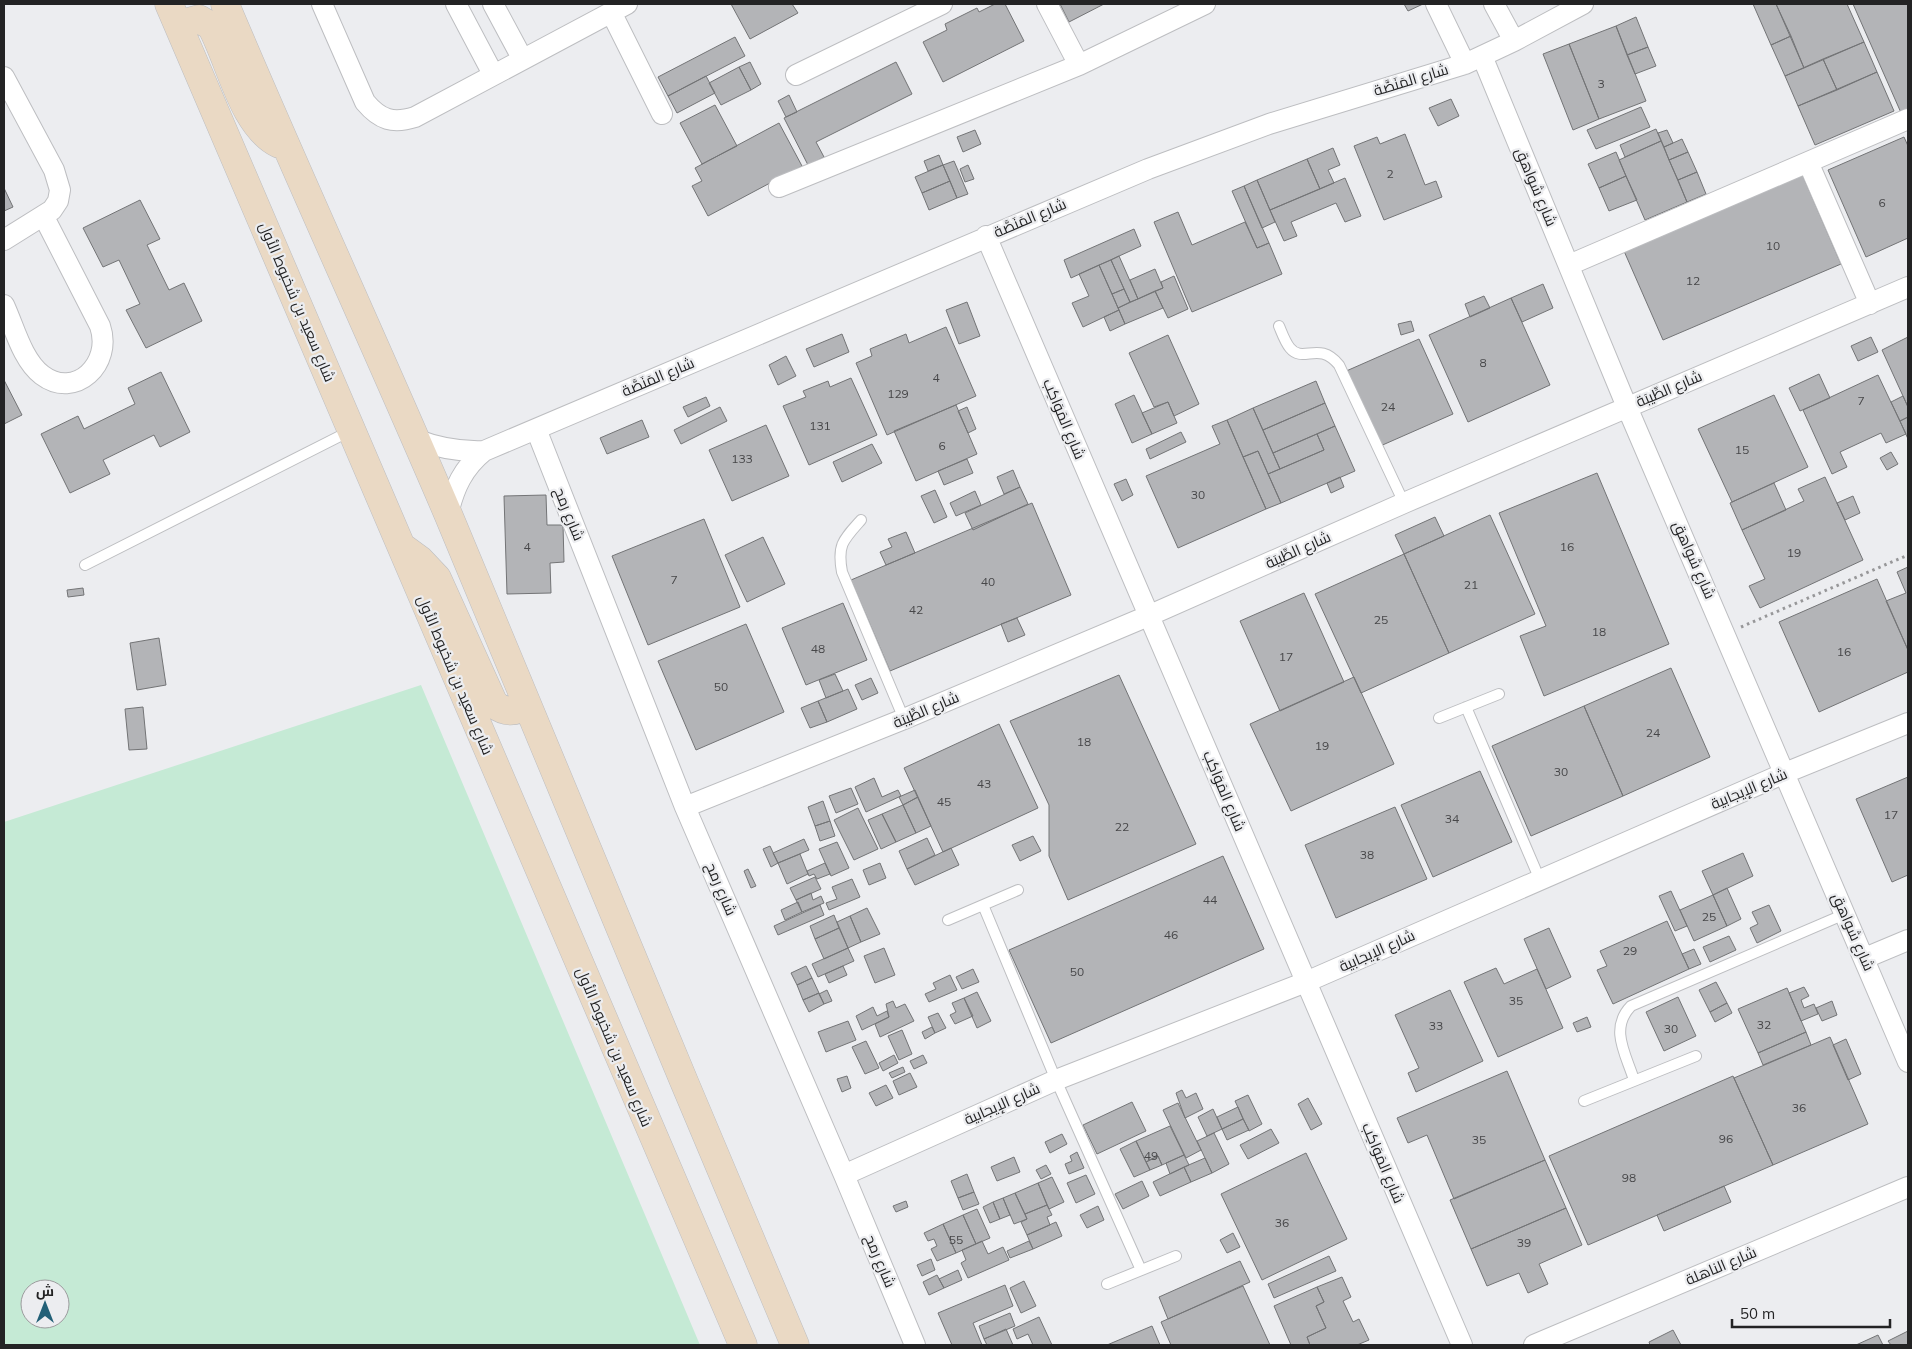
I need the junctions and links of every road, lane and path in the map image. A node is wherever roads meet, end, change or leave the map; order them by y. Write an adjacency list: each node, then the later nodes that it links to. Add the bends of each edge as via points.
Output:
1 (169, 4): 13 (main road, شارع سعيد بن شخبوط الأول)
2 (225, 4): 23 (main road)
3 (322, 4): 18 (street, via 365,102 374,113 388,120 415,117)
4 (456, 4): 18 (street)
5 (493, 4): 15 (street)
6 (942, 4): 19 (street)
7 (1047, 4): 17 (street)
8 (1205, 4): 17 (street)
9 (1436, 4): 16 (street, شارع شواهق)
10 (1494, 4): 14 (street)
11 (1577, 5): 14 (street, شارع المَنَصَّة)
12 (619, 8): 15 (street); 21 (street)
13 (181, 29): 23 (main road, via 185,23 198,19 211,26 252,118 266,135); 36 (main road, شارع سعيد بن شخبوط الأول)
14 (1514, 41): 16 (street, شارع المَنَصَّة)
15 (522, 58): 18 (street)
16 (1473, 60): 27 (street, شارع المَنَصَّة, via 1269,124 1148,169); 29 (street, شارع شواهق)
17 (1078, 65): 25 (street)
18 (493, 74)
19 (796, 75)
20 (4, 77): 26 (street, via 59,180 58,200)
21 (662, 114)
22 (1908, 119): 24 (street)
23 (285, 147): 37 (main road)
24 (1808, 162): 29 (street); 31 (street)
25 (779, 187)
26 (44, 216): 28 (street); 32 (street, via 100,326 104,346 97,365 90,373 72,381 43,376 29,361)
27 (986, 236): 35 (street, شارع المَنَصَّة); 45 (street, شارع المَوَاكِب)
28 (4, 240)
29 (1569, 265): 34 (street, شارع شواهق)
30 (1908, 287): 31 (street, شارع الطِّيبَة)
31 (1870, 304): 34 (street, شارع الطِّيبَة)
32 (4, 305)
33 (1279, 326): 39 (lane, via 1294,352 1302,355 1324,352 1339,365)
34 (1628, 407): 39 (street, شارع الطِّيبَة); 46 (street, شارع شواهق)
35 (536, 429): 38 (street, شارع المَنَصَّة); 54 (street, شارع رمح)
36 (351, 431): 42 (main road, شارع سعيد بن شخبوط الأول); 44 (lane)
37 (415, 439): 38 (street, شارع المَنَصَّة, via 449,449); 40 (main road)
38 (484, 451): 40 (street, شارع المَنَصَّة, via 460,477)
39 (1404, 503): 45 (street, شارع الطِّيبَة)
40 (448, 514): 48 (main road)
41 (861, 520): 51 (lane, via 842,543 839,554 842,572)
42 (400, 545): 48 (main road, via 437,578 494,704 507,711 521,709); 73 (main road, شارع سعيد بن شخبوط الأول)
43 (1908, 555): 46 (path)
44 (85, 565)
45 (1148, 616): 51 (street, شارع الطِّيبَة); 62 (street, شارع المَوَاكِب)
46 (1726, 634): 53 (street, شارع شواهق)
47 (1499, 694): 49 (lane)
48 (527, 704): 74 (main road)
49 (1466, 707): 50 (lane); 55 (lane)
50 (1439, 718)
51 (904, 720): 54 (street, شارع الطِّيبَة)
52 (1908, 723): 53 (street, شارع الإيجابية)
53 (1785, 773): 55 (street, شارع الإيجابية); 58 (street, شارع شواهق)
54 (685, 807): 68 (street, شارع رمح)
55 (1540, 880): 62 (street, شارع الإيجابية)
56 (1018, 890): 57 (lane)
57 (984, 905): 59 (lane); 65 (lane)
58 (1845, 914): 61 (street, شارع شواهق); 66 (lane, via 1631,1006 1622,1015 1618,1026)
59 (948, 920)
60 (1908, 940): 61 (street)
61 (1865, 958): 64 (street, شارع شواهق)
62 (1306, 982): 65 (street, شارع الإيجابية); 76 (street, شارع المَوَاكِب)
63 (1696, 1056): 66 (lane)
64 (1908, 1062)
65 (1056, 1080): 68 (street, شارع الإيجابية); 71 (lane)
66 (1634, 1080): 67 (lane)
67 (1584, 1101)
68 (844, 1175): 75 (street, شارع رمح)
69 (1908, 1187): 77 (street, شارع الناهلة)
70 (1176, 1256): 71 (lane)
71 (1141, 1270): 72 (lane)
72 (1107, 1284)
73 (743, 1345)
74 (795, 1345)
75 (916, 1345)
76 (1462, 1345)
77 (1534, 1345)

